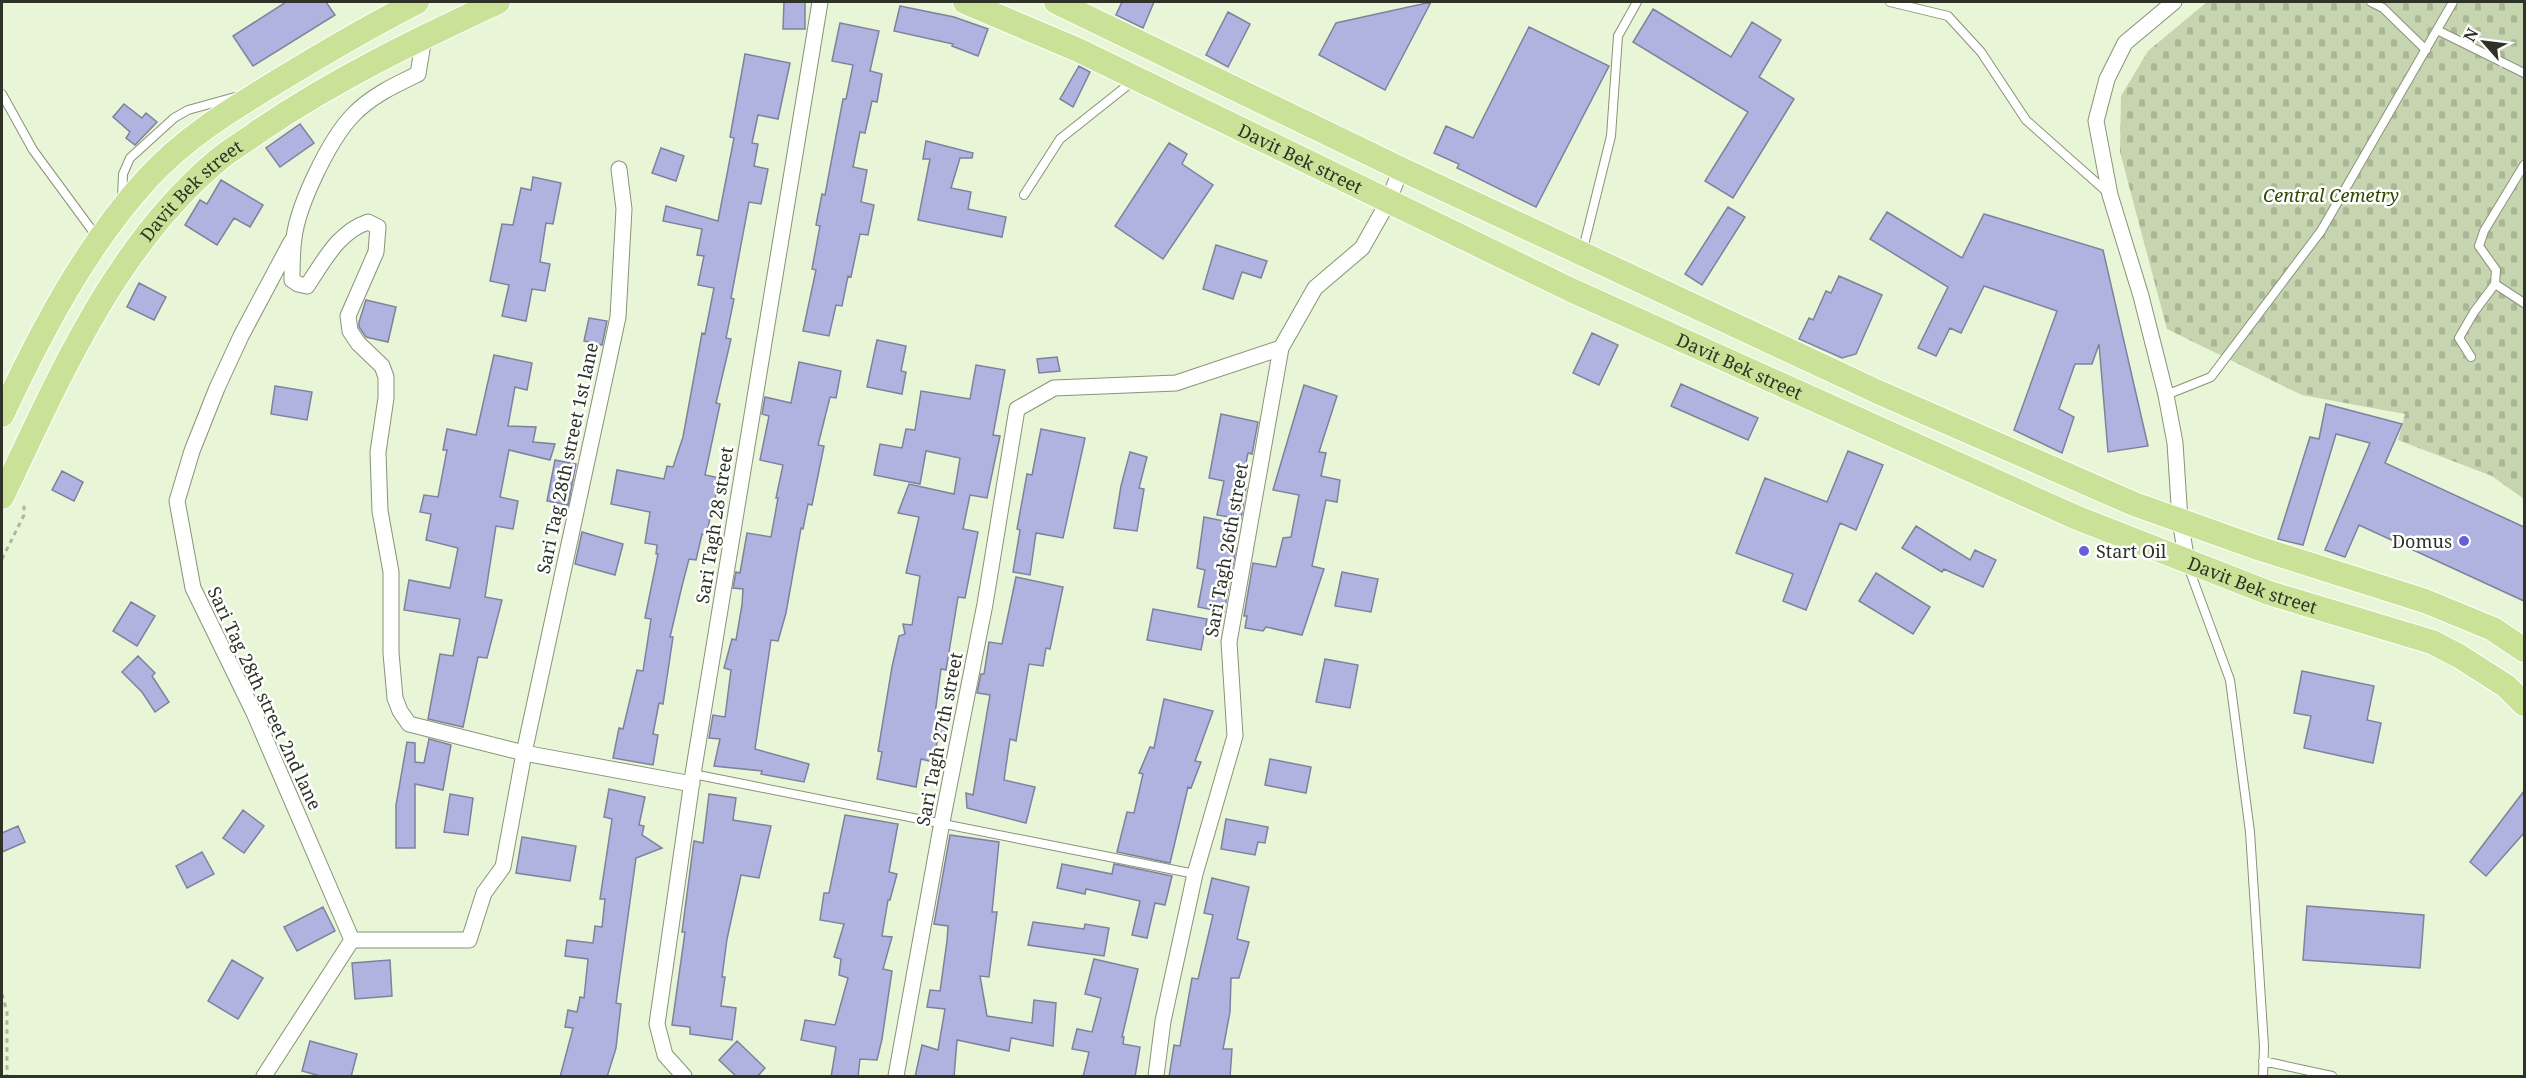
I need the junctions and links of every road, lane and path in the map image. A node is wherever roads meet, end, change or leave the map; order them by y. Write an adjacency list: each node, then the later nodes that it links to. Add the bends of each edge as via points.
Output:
1 (417, 2): 24 (main road, Davit Bek street, via 199,132 148,177)
2 (498, 2): 12 (main road, Davit Bek street)
3 (820, 2): 38 (street, Sari Tagh 28 street)
4 (965, 2): 15 (main road, Davit Bek street)
5 (1056, 2): 19 (main road, Davit Bek street)
6 (1637, 2): 25 (lane, via 1618,36 1611,136)
7 (1890, 2): 21 (lane, via 1948,16 1981,52 2026,120)
8 (2174, 2): 21 (street, via 2125,43 2107,79 2096,121)
9 (2371, 2): 13 (lane, via 2383,8)
10 (2453, 2): 11 (lane)
11 (2437, 30): 13 (lane); 14 (lane)
12 (424, 37): 23 (street, via 418,74 384,90 352,116 327,152 307,193); 32 (main road, Davit Bek street, via 302,102 218,159 174,203 123,266 89,323)
13 (2426, 50): 30 (lane, via 2321,231 2218,368 2211,377)
14 (2524, 73)
15 (1136, 78): 20 (lane, via 1060,139); 22 (main road, Davit Bek street)
16 (2, 94): 24 (lane, via 33,150)
17 (2524, 165): 26 (lane, via 2479,246 2496,270)
18 (619, 169): 37 (street, Sari Tag 28th street 1st lane, via 624,209 618,317)
19 (1401, 169): 22 (street, Sari Tagh 26th street); 25 (main road, Davit Bek street)
20 (1024, 195)
21 (2110, 195): 30 (street)
22 (1388, 202): 28 (street, Sari Tagh 26th street, via 1362,248 1315,288); 34 (main road, Davit Bek street, via 1571,290 2075,517)
23 (294, 237): 37 (street, via 292,279 307,286 337,242 356,226 368,222 378,227 376,252 348,316 350,331 358,344 372,354 386,377 378,452 381,511 391,572 391,652 400,711 409,724); 41 (street, Sari Tag 28th street 2nd lane, via 217,388 177,501 193,588 254,713)
24 (99, 239): 31 (main road, Davit Bek street, via 57,308)
25 (1582, 255): 33 (main road, Davit Bek street, via 1888,397 2134,504)
26 (2495, 284): 27 (lane); 29 (lane, via 2459,338)
27 (2524, 303)
28 (1281, 348): 39 (street, Sari Tagh 27th street, via 1176,383 1054,387 1017,409 985,604); 40 (street, Sari Tagh 26th street, via 1229,642 1235,736)
29 (2471, 357)
30 (2166, 395): 33 (street, via 2175,443)
31 (2, 415)
32 (2, 497)
33 (2180, 520): 34 (street); 35 (main road, Davit Bek street, via 2425,601 2493,629)
34 (2187, 562): 36 (main road, Davit Bek street, via 2269,593 2432,642 2506,686); 43 (lane, via 2230,680 2250,832)
35 (2524, 650)
36 (2524, 704)
37 (524, 753): 38 (street); 41 (street, Sari Tag 28th street 1st lane, via 503,867 484,893 469,940)
38 (692, 779): 39 (lane); 46 (street, Sari Tagh 28 street, via 657,1024 665,1054)
39 (942, 822): 40 (lane); 47 (street, Sari Tagh 27th street)
40 (1195, 874): 48 (street, Sari Tagh 26th street, via 1163,1021)
41 (352, 940): 45 (street)
42 (2, 994): 44 (path, via 7,1012)
43 (2263, 1061): 49 (lane); 50 (lane)
44 (7, 1077)
45 (264, 1077)
46 (684, 1077)
47 (896, 1077)
48 (1156, 1077)
49 (2263, 1077)
50 (2332, 1077)

